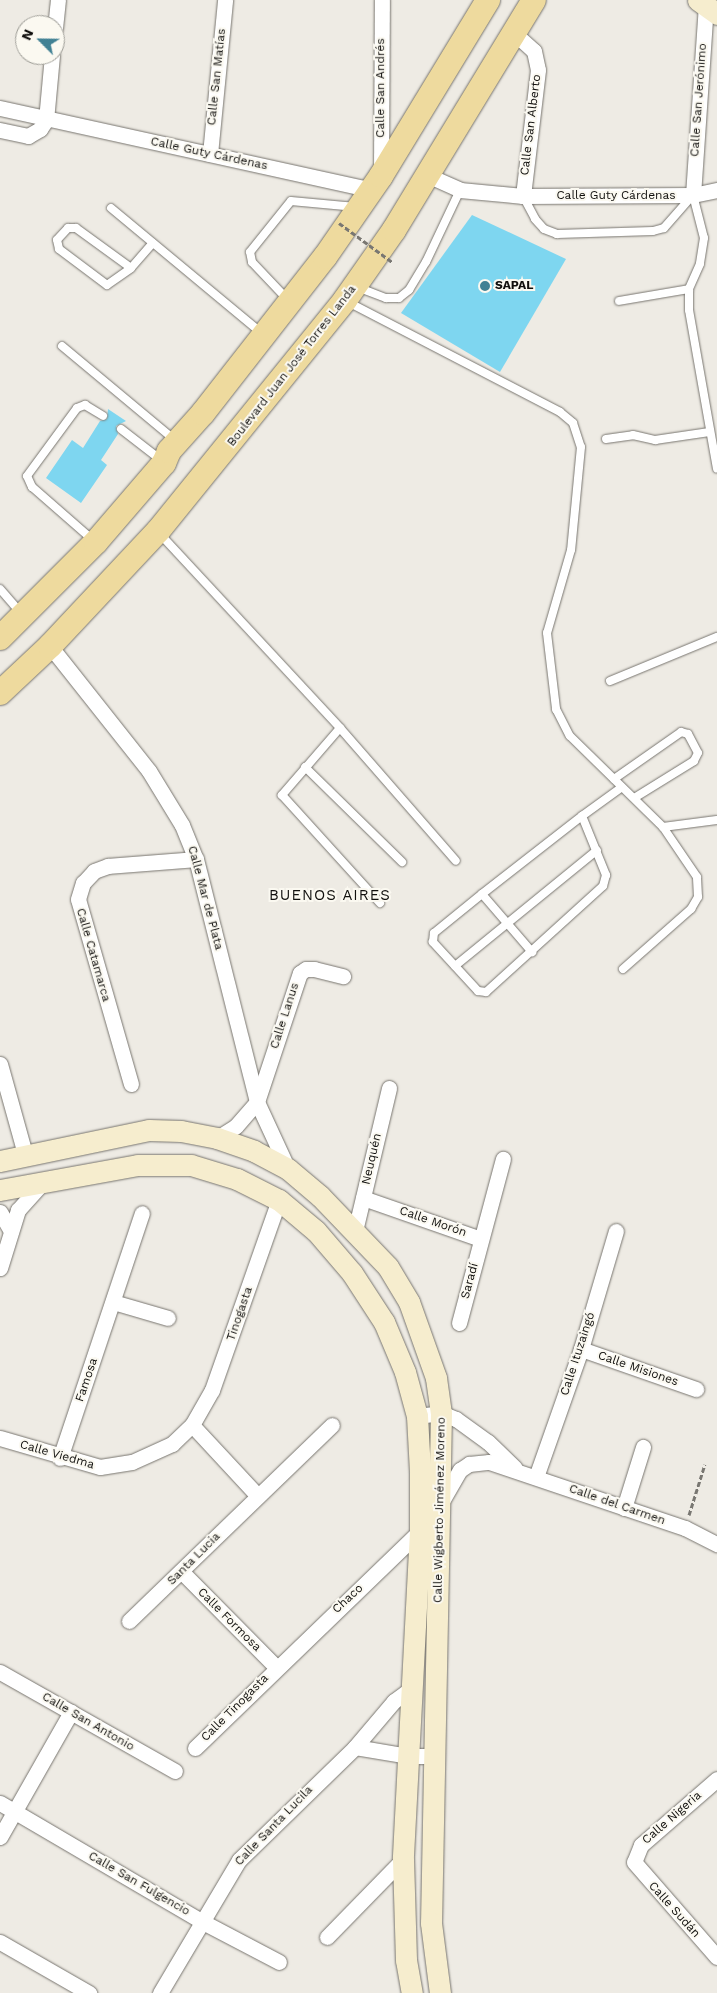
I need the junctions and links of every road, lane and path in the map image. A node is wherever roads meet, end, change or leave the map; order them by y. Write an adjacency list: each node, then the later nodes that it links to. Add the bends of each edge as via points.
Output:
1 (58, 0): 8 (street)
2 (225, 0): 15 (street, Calle San Matías)
3 (382, 0): 19 (street, Calle San Andrés)
4 (467, 0): 9 (main road)
5 (488, 0): 9 (main road)
6 (534, 0): 10 (main road, Boulevard Juan José Torres Landa)
7 (707, 6): 21 (street, Calle San Jerónimo)
8 (56, 15)
9 (474, 23): 19 (main road)
10 (514, 33): 16 (main road, Boulevard Juan José Torres Landa); 20 (street, Calle San Alberto, via 534,50 538,70)
11 (51, 65): 13 (street)
12 (0, 108): 13 (street, Calle Guty Cárdenas)
13 (46, 120): 14 (street, via 40,129 28,136); 15 (street, Calle Guty Cárdenas)
14 (0, 130)
15 (210, 154): 19 (street, Calle Guty Cárdenas)
16 (427, 175): 17 (street, Calle Guty Cárdenas); 28 (main road, Boulevard Juan José Torres Landa)
17 (460, 190): 20 (street, Calle Guty Cárdenas); 28 (lane, via 423,270 409,290 399,298)
18 (717, 190): 21 (street, Calle Guty Cárdenas)
19 (371, 191): 30 (main road); 30 (lane, via 291,201 250,252 252,262)
20 (523, 196): 21 (street, Calle Guty Cárdenas); 21 (lane, via 535,219 557,234 664,228)
21 (693, 196): 27 (lane, via 704,238 702,258)
22 (111, 208): 24 (lane)
23 (339, 222): 25 (path, bridge)
24 (153, 243): 26 (lane); 31 (lane)
25 (392, 262)
26 (131, 268): 26 (lane, via 76,228 68,228 57,240 59,249 107,286)
27 (689, 289): 29 (lane); 35 (lane, via 689,310)
28 (350, 293): 40 (main road, Boulevard Juan José Torres Landa); 51 (lane, via 560,412 573,423 581,448 571,550 547,633 551,681 556,709 570,736)
29 (620, 301)
30 (290, 302): 31 (main road)
31 (264, 336): 37 (main road)
32 (62, 346): 37 (lane)
33 (103, 416): 41 (lane, via 85,405 77,408 28,476 32,487)
34 (121, 429): 38 (lane)
35 (709, 432): 36 (lane, via 655,440 633,435); 39 (lane)
36 (606, 439)
37 (177, 442): 38 (main road)
38 (164, 463): 41 (main road)
39 (717, 469)
40 (158, 531): 46 (main road, Boulevard Juan José Torres Landa); 49 (lane)
41 (96, 542): 43 (main road)
42 (0, 589): 43 (lane)
43 (25, 617): 45 (main road)
44 (717, 637): 47 (lane)
45 (0, 638)
46 (50, 646): 48 (main road, Boulevard Juan José Torres Landa); 58 (street, Calle Mar de Plata, via 167,796)
47 (610, 681)
48 (0, 693)
49 (340, 728): 50 (lane); 59 (lane)
50 (305, 767): 60 (lane); 62 (lane, via 283,791 283,800)
51 (614, 779): 52 (lane); 53 (lane, via 682,732 688,734 698,754 694,761)
52 (622, 787): 53 (lane); 54 (lane)
53 (634, 798): 56 (lane)
54 (582, 816): 57 (lane); 61 (lane)
55 (717, 820): 56 (lane)
56 (663, 827): 66 (lane, via 697,877 698,897 691,908)
57 (597, 850): 63 (lane); 64 (lane, via 606,875 603,886)
58 (196, 859): 69 (street, Calle Catamarca, via 108,866 94,871 80,891 80,914); 71 (street, Calle Mar de Plata)
59 (456, 861)
60 (402, 862)
61 (482, 894): 63 (lane); 65 (lane, via 432,937)
62 (380, 903)
63 (506, 923): 64 (lane); 65 (lane)
64 (532, 952): 65 (lane, via 486,992 478,991)
65 (456, 966)
66 (623, 969)
67 (343, 976): 71 (street, Calle Lanus, via 306,969 300,973)
68 (0, 1064): 73 (street)
69 (131, 1084)
70 (389, 1088): 79 (street, Neuquén)
71 (256, 1102): 72 (street, via 236,1126); 76 (street, Calle Mar de Plata)
72 (217, 1138): 73 (street, Calle Wigberto Jiménez Moreno, via 181,1130 148,1130); 76 (street, Calle Wigberto Jiménez Moreno, via 254,1151)
73 (25, 1154): 75 (street, Calle Wigberto Jiménez Moreno)
74 (503, 1159): 86 (street, Calle Morón)
75 (0, 1161)
76 (288, 1169): 84 (street, Calle Wigberto Jiménez Moreno)
77 (47, 1179): 78 (street, Calle Wigberto Jiménez Moreno); 80 (street, Calle Wigberto Jiménez Moreno, via 138,1165 191,1166 238,1179); 83 (street, via 24,1201)
78 (0, 1190)
79 (363, 1198): 84 (street, Neuquén); 86 (street, Calle Morón)
80 (279, 1200): 94 (street, Calle Wigberto Jiménez Moreno, via 316,1231 346,1266 384,1322 405,1372); 95 (street, Tinogasta, via 229,1348 212,1390)
81 (0, 1212): 83 (street)
82 (142, 1213): 88 (street, Famosa)
83 (11, 1230): 87 (street)
84 (354, 1231): 93 (street, Calle Wigberto Jiménez Moreno, via 388,1267 409,1302 436,1378)
85 (616, 1231): 91 (street, Calle Ituzaingó)
86 (481, 1239): 90 (street, Saradí)
87 (0, 1268)
88 (113, 1302): 89 (street); 99 (street, Famosa)
89 (168, 1318)
90 (459, 1323)
91 (581, 1349): 92 (street, Calle Misiones); 102 (street, Calle Ituzaingó)
92 (696, 1389)
93 (441, 1413): 94 (street); 101 (street, Calle del Carmen, via 472,1429); 104 (street, Calle Wigberto Jiménez Moreno)
94 (417, 1416): 107 (street, Calle Wigberto Jiménez Moreno)
95 (192, 1424): 99 (street, Calle Viedma, via 172,1444 132,1462 100,1467); 103 (street)
96 (332, 1425): 103 (street, Santa Lucia)
97 (0, 1438): 99 (street, Calle Viedma)
98 (643, 1446): 105 (street)
99 (60, 1458)
100 (705, 1464): 106 (path)
101 (516, 1469): 102 (street, Calle del Carmen); 104 (street, Calle del Carmen, via 489,1462 469,1464 460,1470)
102 (536, 1477): 105 (street, Calle del Carmen)
103 (257, 1495): 109 (street, Santa Lucia)
104 (442, 1502): 118 (street, Calle Wigberto Jiménez Moreno)
105 (624, 1508): 106 (street, Calle del Carmen)
106 (685, 1528): 108 (street, Calle del Carmen)
107 (420, 1531): 111 (street, Chaco); 113 (street, Calle Wigberto Jiménez Moreno)
108 (717, 1544)
109 (182, 1572): 110 (street, Santa Lucia); 111 (street, Calle Formosa)
110 (129, 1621)
111 (276, 1667): 116 (street, Calle Tinogasta)
112 (0, 1672): 114 (street, Calle San Antonio)
113 (412, 1688): 115 (street, Calle Santa Lucila, via 394,1701); 117 (street, Calle Wigberto Jiménez Moreno)
114 (72, 1712): 119 (street, Calle San Antonio); 122 (street)
115 (355, 1747): 117 (street); 126 (street, Calle Santa Lucila, via 239,1860)
116 (195, 1748)
117 (409, 1756): 118 (street); 124 (street, Calle Wigberto Jiménez Moreno)
118 (435, 1756): 134 (street, Calle Wigberto Jiménez Moreno, via 431,1922)
119 (175, 1771)
120 (717, 1779): 125 (street, Calle Nigeria, via 640,1845)
121 (0, 1803): 122 (street, Calle San Fulgencio)
122 (14, 1811): 123 (street); 126 (street, Calle San Fulgencio)
123 (0, 1837)
124 (403, 1859): 127 (street); 133 (street, Calle Wigberto Jiménez Moreno, via 406,1960)
125 (634, 1862): 129 (street, Calle Sudán)
126 (201, 1921): 130 (street, Calle San Fulgencio); 132 (street, Calle Santa Lucila)
127 (327, 1937)
128 (0, 1942): 131 (street)
129 (717, 1957)
130 (279, 1962)
131 (89, 1993)
132 (160, 1993)
133 (412, 1993)
134 (440, 1993)

